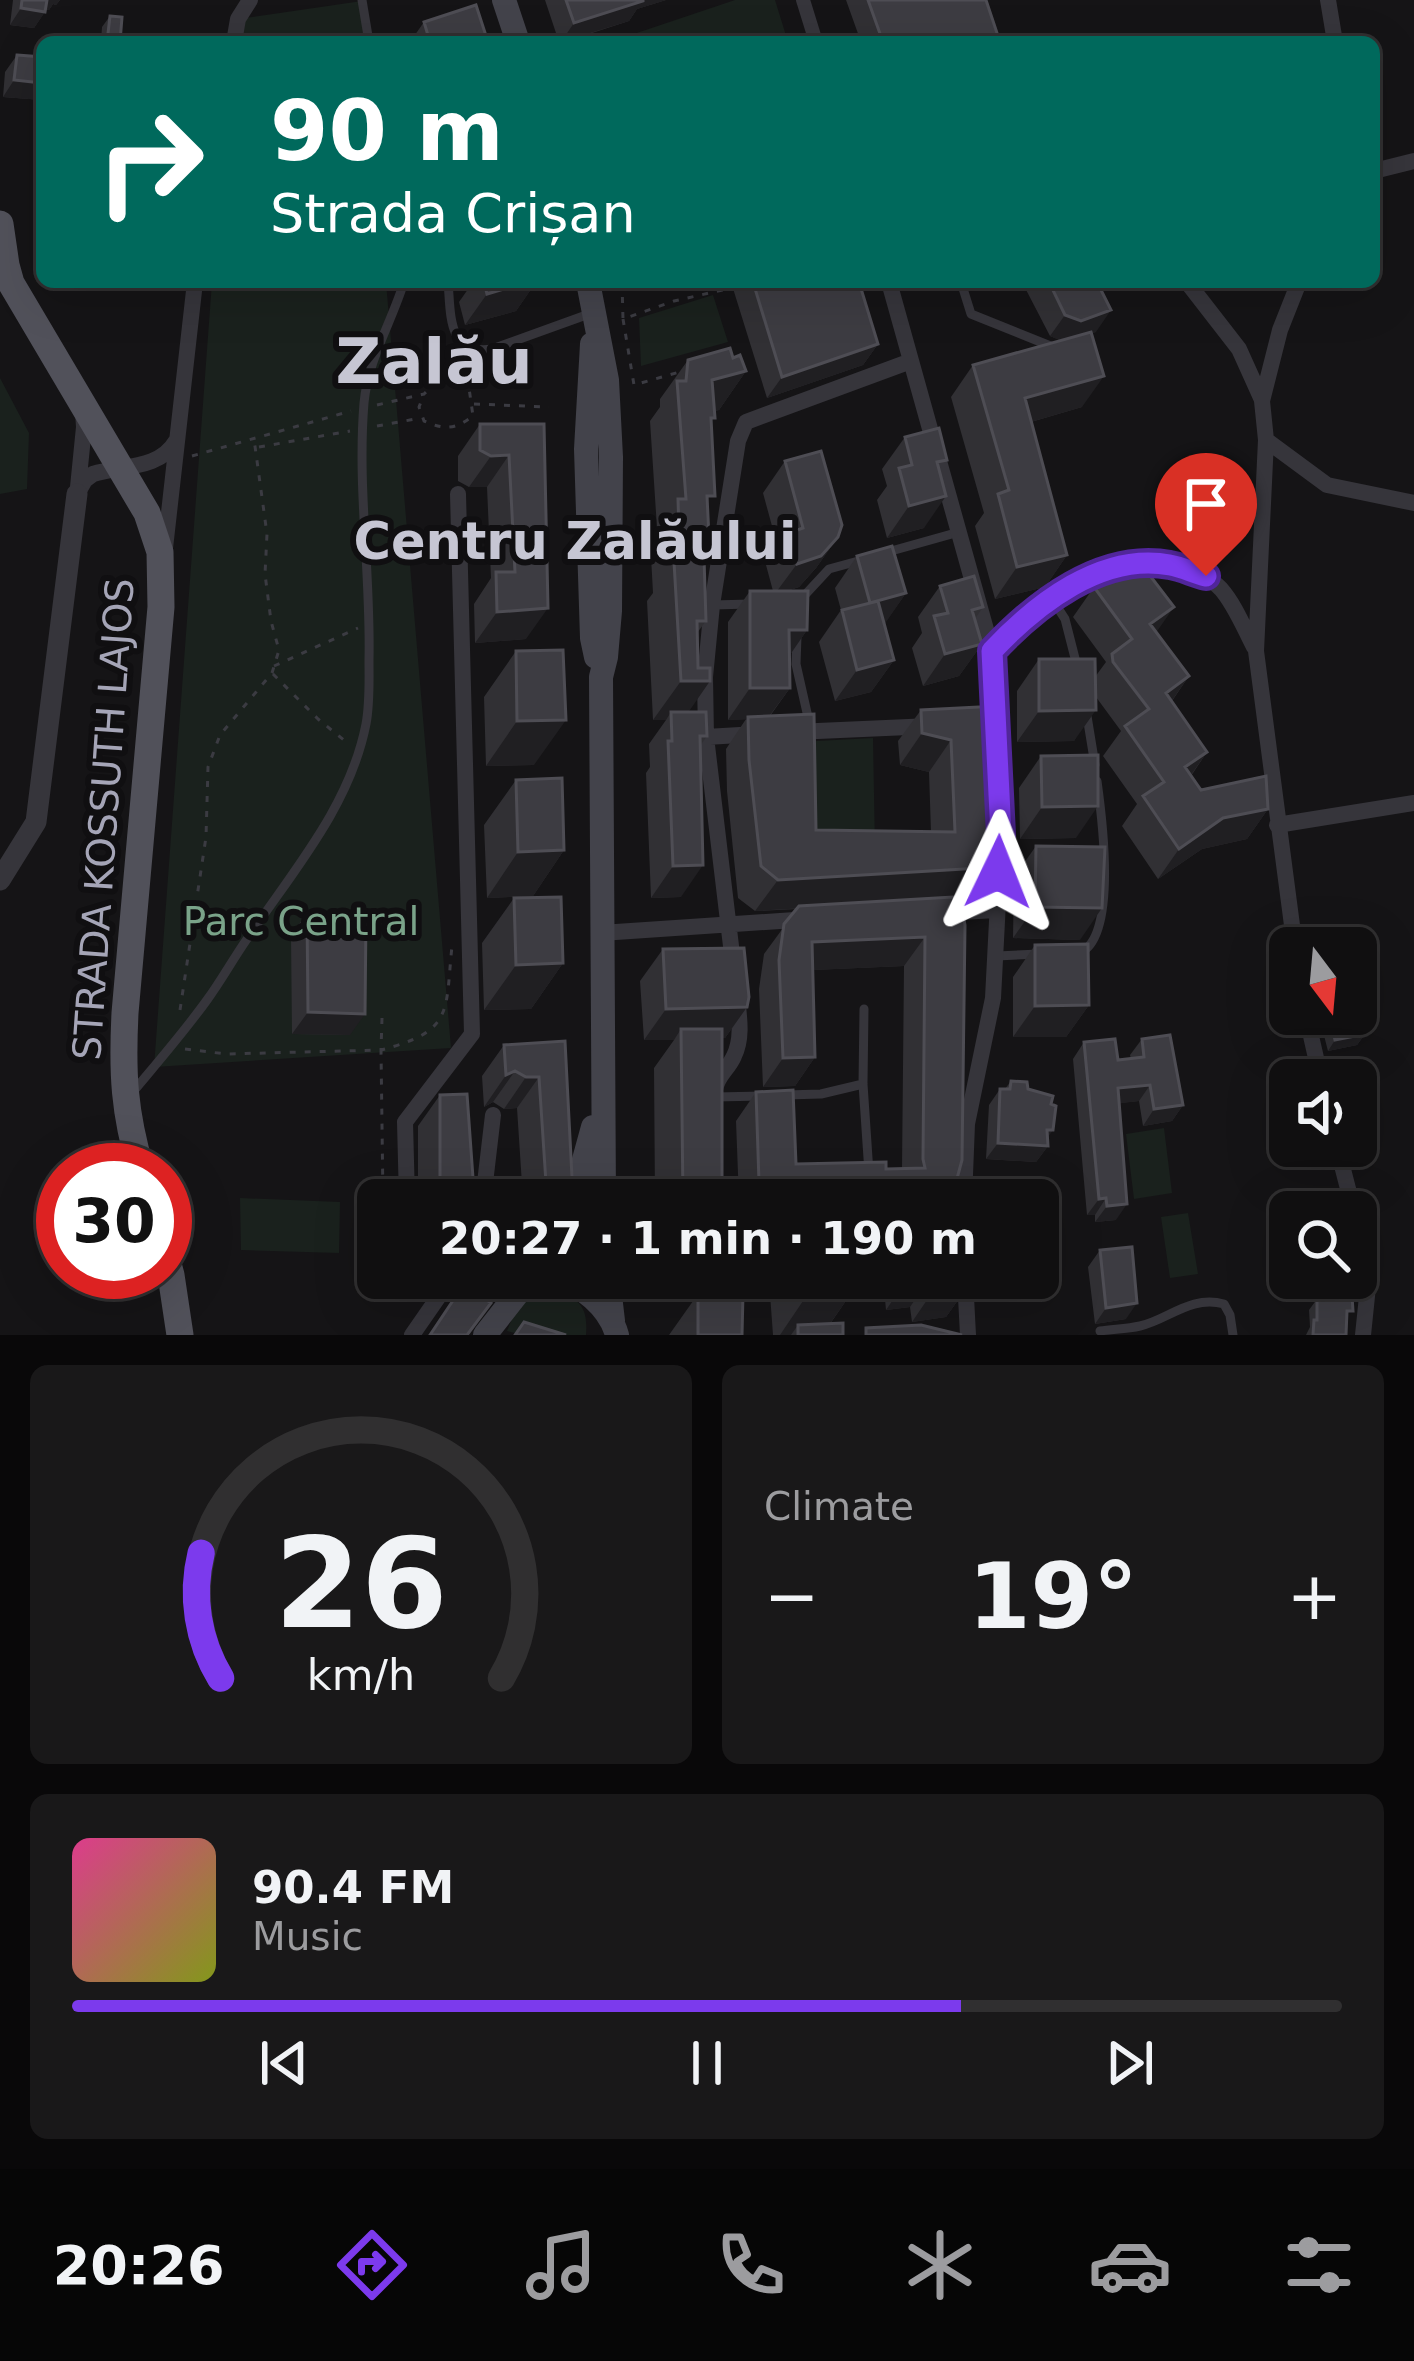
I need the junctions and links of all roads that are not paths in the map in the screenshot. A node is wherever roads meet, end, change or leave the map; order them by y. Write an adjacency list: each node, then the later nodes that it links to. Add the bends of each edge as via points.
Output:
1 (250, 0): 6 (street)
2 (362, 0): 7 (lane)
3 (504, 0): 8 (main road)
4 (803, 0): 9 (street)
5 (1328, 0): 10 (street)
6 (235, 36)
7 (368, 36)
8 (516, 36)
9 (814, 36)
10 (1334, 36)
11 (1414, 161): 12 (street)
12 (1380, 170)
13 (0, 224): 14 (main road, STRADA KOSSUTH LAJOS)
14 (3, 269): 27 (main road, STRADA KOSSUTH LAJOS)
15 (193, 288): 28 (street)
16 (402, 288): 65 (lane, via 374,353 364,408 370,622 367,721 358,751 340,799 294,875)
17 (449, 288): 23 (lane, via 453,329 478,351)
18 (589, 288): 23 (main road)
19 (891, 288): 25 (street)
20 (963, 288): 24 (lane, via 971,314)
21 (1192, 288): 26 (street, via 1239,349)
22 (1297, 288): 26 (street)
23 (594, 312): 58 (main road, via 611,457)
24 (1072, 355)
25 (911, 361): 34 (street); 37 (street, via 746,422)
26 (1262, 401): 29 (street)
27 (80, 402): 30 (main road, STRADA KOSSUTH LAJOS); 31 (street)
28 (177, 438): 30 (street, via 163,457); 35 (street)
29 (1266, 440): 33 (street, via 1327,484); 42 (street)
30 (120, 468): 31 (street, via 94,474); 35 (main road, STRADA KOSSUTH LAJOS, via 154,531)
31 (77, 494): 52 (street, via 35,822)
32 (458, 494): 70 (street, via 472,1034 405,1122)
33 (1414, 503)
34 (959, 532): 39 (lane, via 829,569); 41 (street)
35 (162, 578): 65 (main road, STRADA KOSSUTH LAJOS, via 125,1013)
36 (1052, 599): 41 (street); 42 (street, via 1092,575 1168,564 1222,590); 59 (lane, via 1075,652 1106,872 1097,937 1083,952)
37 (712, 604): 38 (lane); 47 (street)
38 (755, 604)
39 (798, 604)
40 (797, 624): 46 (lane, via 796,664)
41 (992, 651): 44 (street)
42 (1256, 651): 50 (street)
43 (977, 724): 44 (street)
44 (998, 724): 48 (street)
45 (957, 725): 46 (street)
46 (811, 731): 47 (street)
47 (706, 737): 56 (street)
48 (998, 746)
49 (1414, 803): 50 (street)
50 (1277, 825): 57 (street)
51 (1001, 835): 53 (street)
52 (0, 880)
53 (995, 910): 54 (street); 61 (street)
54 (928, 914)
55 (818, 919): 56 (street)
56 (728, 924): 58 (street); 66 (street, via 740,1029 734,1056 716,1080)
57 (1292, 927)
58 (601, 934): 63 (main road)
59 (1067, 953)
60 (1044, 954): 61 (lane)
61 (997, 956): 74 (street)
62 (864, 1009): 64 (lane)
63 (602, 1072): 72 (main road); 73 (main road)
64 (863, 1084): 66 (lane); 69 (lane)
65 (125, 1102): 68 (main road, STRADA KOSSUTH LAJOS)
66 (715, 1107)
67 (493, 1115): 71 (street)
68 (135, 1143)
69 (869, 1178)
70 (406, 1179)
71 (485, 1179)
72 (579, 1179)
73 (604, 1179)
74 (965, 1179)
75 (176, 1299): 87 (main road)
76 (434, 1299): 88 (street)
77 (460, 1299): 84 (street)
78 (513, 1299): 84 (main road)
79 (590, 1299): 85 (main road)
80 (610, 1299): 85 (main road)
81 (723, 1299): 89 (street)
82 (966, 1299): 90 (street)
83 (1367, 1299): 92 (street)
84 (488, 1330)
85 (614, 1330)
86 (1100, 1331): 91 (lane, via 1144,1326 1213,1301 1224,1304)
87 (180, 1335)
88 (412, 1335)
89 (726, 1335)
90 (968, 1335)
91 (1233, 1335)
92 (1363, 1335)

